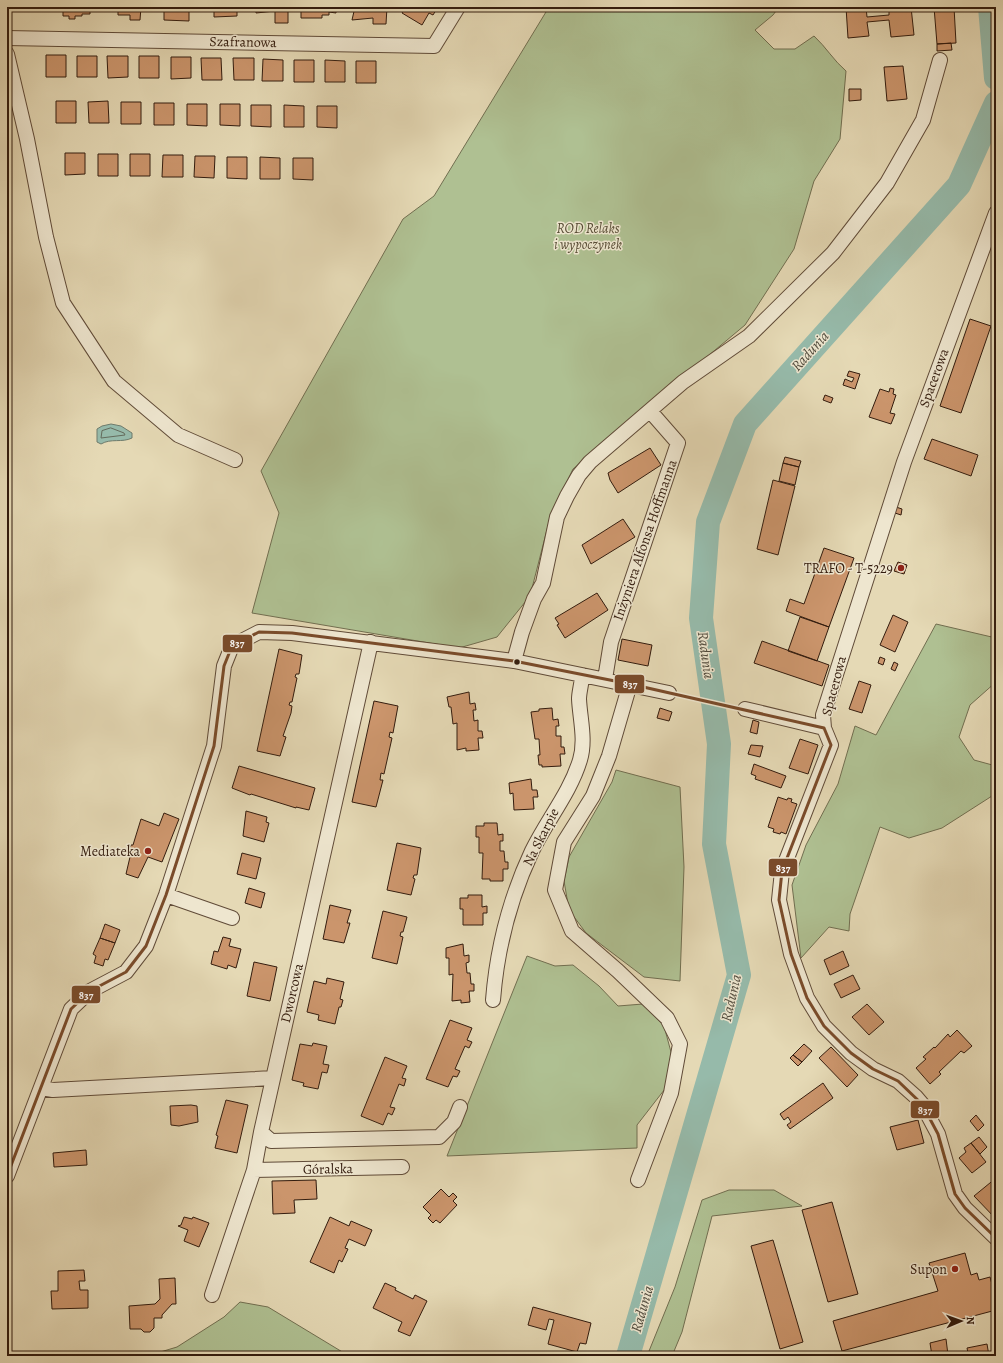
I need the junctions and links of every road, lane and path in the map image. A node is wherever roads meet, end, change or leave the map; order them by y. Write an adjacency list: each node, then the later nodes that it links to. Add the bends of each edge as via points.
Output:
1 (458, 7): 2 (street, Szafranowa, via 434,46)
2 (7, 38)
3 (7, 54): 7 (street, via 46,237 63,303 114,381 178,434)
4 (940, 60): 6 (street, via 923,120 886,183 833,253 749,336 683,382)
5 (996, 213): 15 (street, Spacerowa, via 899,478 823,715)
6 (650, 411): 9 (street, via 590,462 566,496 557,517 543,583 534,599); 11 (street, Inżyniera Alfonsa Hoffmanna, via 678,443 611,642)
7 (235, 460)
8 (371, 642): 9 (street); 16 (street, via 272,631 259,632 232,646 224,666 214,746); 19 (street, Dworcowa)
9 (514, 661): 10 (street)
10 (582, 675): 11 (street); 18 (street, Na Skarpie, via 579,698 582,731 580,757 574,778 532,851 515,892 495,970)
11 (606, 679): 12 (street)
12 (630, 684): 13 (street); 26 (street, via 610,756 593,796 564,842 555,890 572,931 667,1018 680,1044 671,1093)
13 (669, 693)
14 (745, 709): 15 (street)
15 (824, 728): 27 (street, Spacerowa, via 831,745 782,871 779,900 790,954 808,998 824,1026 851,1053 873,1069 898,1081 922,1104 938,1134 956,1194 964,1208)
16 (166, 895): 17 (street); 20 (street, via 146,946 133,965 126,972 90,991 71,1009)
17 (232, 918)
18 (493, 1000)
19 (273, 1078): 20 (street, via 54,1090); 22 (street, Dworcowa)
20 (41, 1088): 25 (street)
21 (460, 1107): 22 (street, via 454,1122 439,1137 271,1141)
22 (261, 1132): 24 (street)
23 (402, 1167): 24 (street, Góralska)
24 (254, 1170): 28 (street)
25 (7, 1176)
26 (638, 1180)
27 (996, 1238)
28 (212, 1295)

